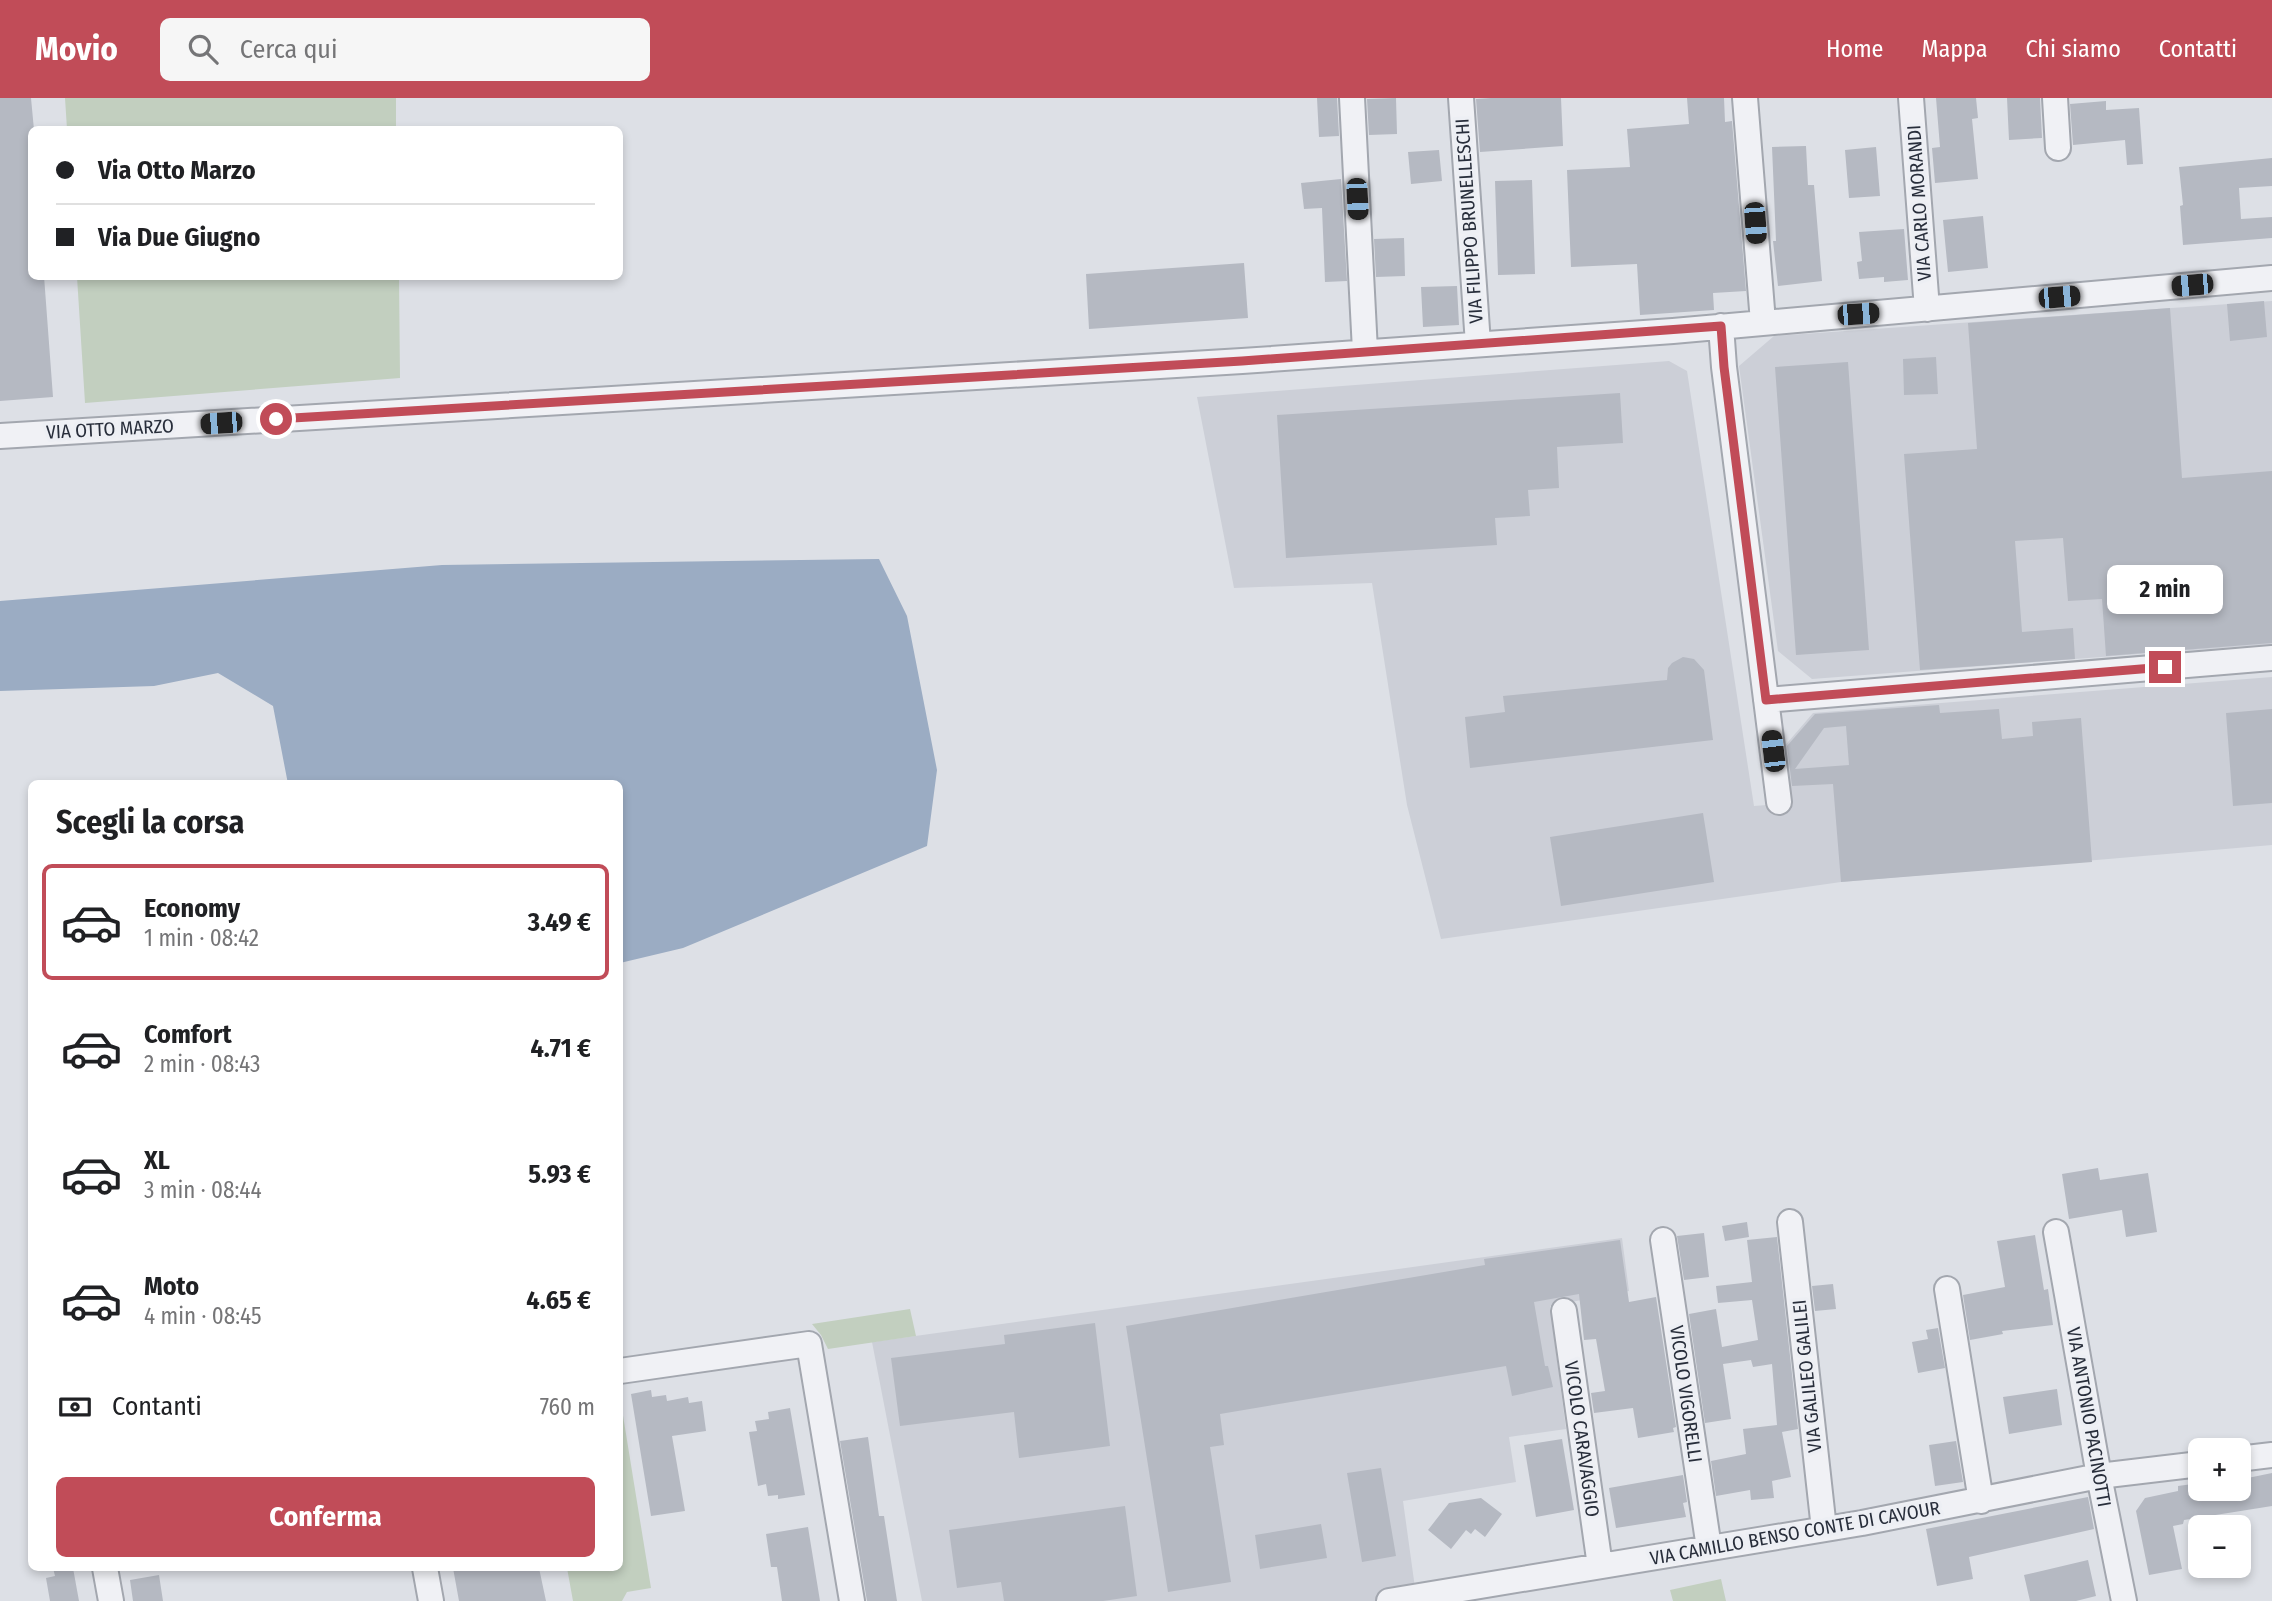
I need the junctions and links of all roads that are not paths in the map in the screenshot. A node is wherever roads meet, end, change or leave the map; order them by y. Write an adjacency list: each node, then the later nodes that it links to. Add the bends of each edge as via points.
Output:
1 (1352, 98): 12 (street)
2 (1461, 98): 11 (street, VIA FILIPPO BRUNELLESCHI)
3 (1745, 98): 9 (street)
4 (1911, 98): 8 (street, VIA CARLO MORANDI)
5 (2055, 98): 6 (street)
6 (2059, 148)
7 (2272, 278): 8 (street, VIA OTTO MARZO)
8 (1927, 309): 9 (street, VIA OTTO MARZO)
9 (1763, 322): 10 (street, VIA OTTO MARZO)
10 (1721, 326): 11 (street, VIA OTTO MARZO); 15 (street)
11 (1478, 344): 12 (street, VIA OTTO MARZO)
12 (1366, 351): 13 (street, VIA OTTO MARZO)
13 (0, 436)
14 (2272, 658): 15 (street)
15 (1766, 700): 16 (street)
16 (1779, 802)
17 (1790, 1222): 28 (street, VIA GALILEO GALILEI)
18 (2056, 1232): 26 (street, VIA ANTONIO PACINOTTI)
19 (1663, 1240): 29 (street, VICOLO VIGORELLI)
20 (1947, 1289): 27 (street)
21 (1564, 1311): 30 (street, VICOLO CARAVAGGIO)
22 (623, 1371): 35 (street, via 809,1344)
23 (2272, 1455): 24 (street)
24 (2251, 1457)
25 (2188, 1465): 26 (street, VIA CAMILLO BENSO CONTE DI CAVOUR)
26 (2099, 1476): 27 (street, VIA CAMILLO BENSO CONTE DI CAVOUR); 37 (street, VIA ANTONIO PACINOTTI)
27 (1981, 1501): 28 (street, VIA CAMILLO BENSO CONTE DI CAVOUR)
28 (1824, 1529): 29 (street, VIA CAMILLO BENSO CONTE DI CAVOUR)
29 (1709, 1548): 30 (street, VIA CAMILLO BENSO CONTE DI CAVOUR)
30 (1600, 1566): 36 (street, VIA CAMILLO BENSO CONTE DI CAVOUR)
31 (106, 1571): 33 (street)
32 (426, 1571): 34 (street)
33 (111, 1601)
34 (431, 1601)
35 (852, 1601)
36 (1389, 1601)
37 (2124, 1601)

